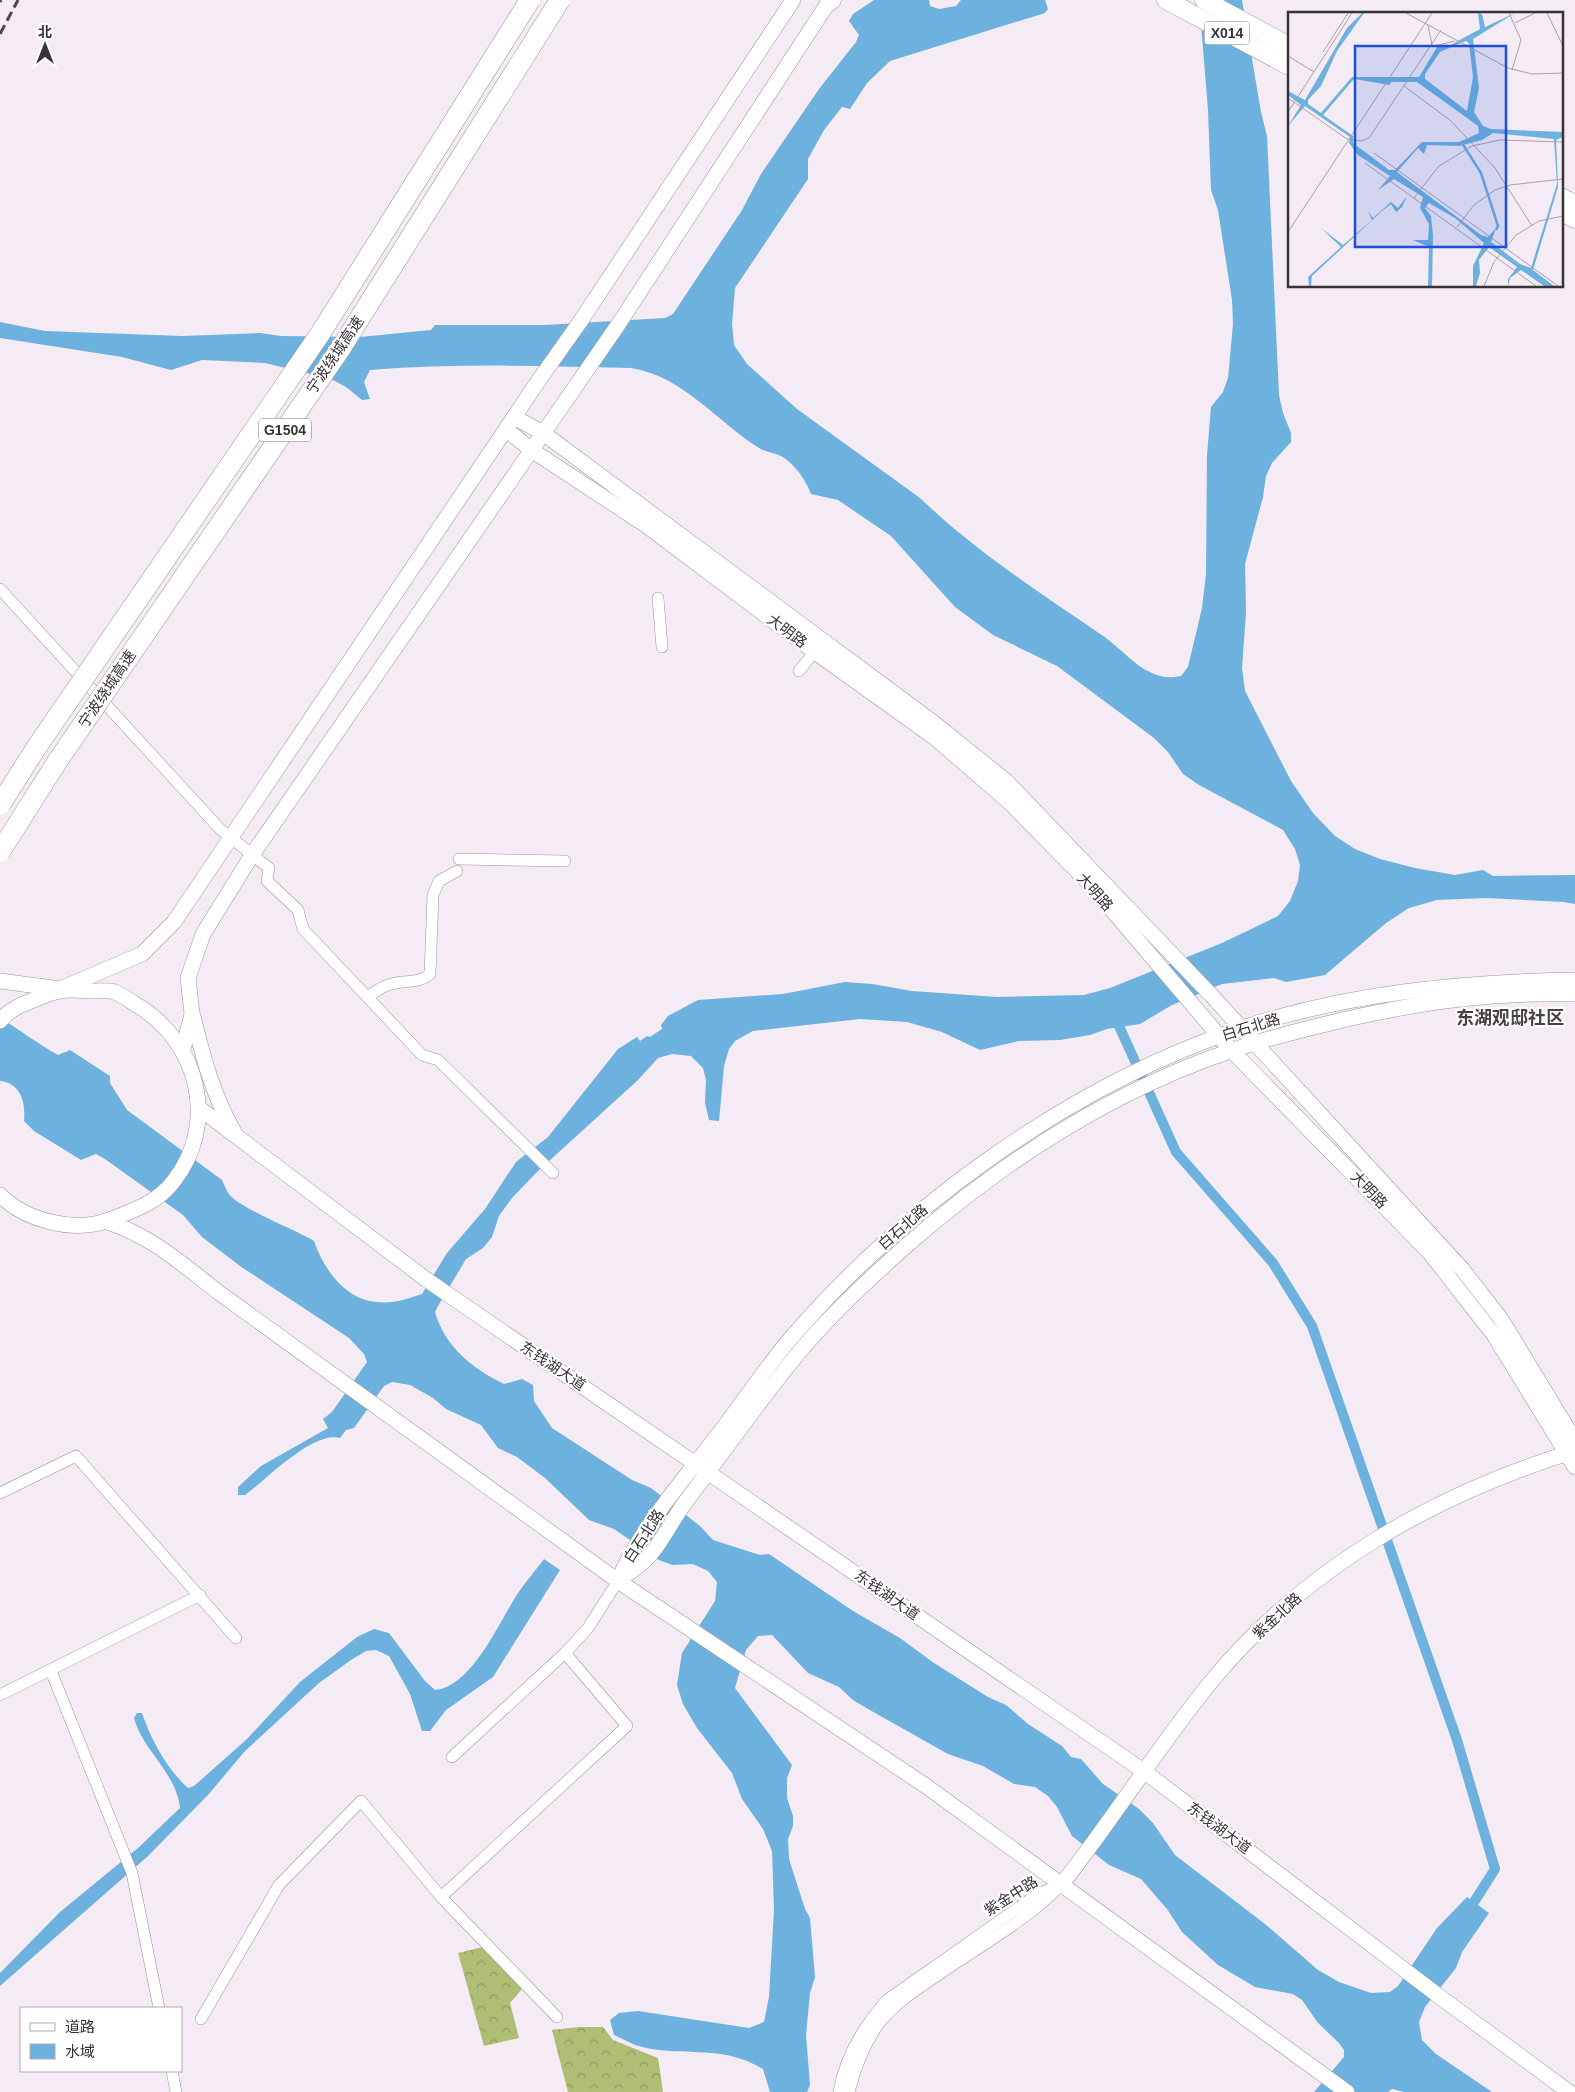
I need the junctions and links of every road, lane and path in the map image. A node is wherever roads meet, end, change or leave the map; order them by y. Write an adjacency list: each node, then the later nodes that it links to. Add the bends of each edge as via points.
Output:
1 (530, 0): 21 (highway, 宁波绕城高速 / G1504, bridge, via 320,334)
2 (560, 0): 23 (highway, 宁波绕城高速 / G1504, bridge, via 341,348 57,762)
3 (793, 0): 13 (main road)
4 (1166, 0): 8 (main road, X014)
5 (1204, 0): 7 (main road, X014)
6 (830, 1): 14 (main road, via 618,325)
7 (1288, 45)
8 (1288, 65)
9 (1562, 198): 10 (main road)
10 (1575, 204)
11 (1562, 212): 12 (main road)
12 (1575, 218)
13 (510, 423): 14 (main road, 大明路); 15 (main road, 大明路); 22 (main road)
14 (543, 433): 15 (main road); 18 (main road, 大明路)
15 (530, 449): 18 (main road, 大明路, via 647,526); 24 (main road)
16 (0, 590): 22 (street)
17 (658, 598): 19 (street)
18 (819, 647): 20 (street); 33 (main road, 大明路, via 934,723 1006,781); 34 (main road, 大明路, via 1008,800 1089,883)
19 (662, 648)
20 (799, 671)
21 (0, 805)
22 (230, 838): 24 (street); 28 (main road, via 174,922 142,954)
23 (0, 852)
24 (252, 855): 30 (street, via 269,868 267,881 298,910 302,929); 31 (main road, via 203,934 188,978)
25 (565, 861): 30 (street, via 458,865 439,881 433,895 430,974 421,981 386,985)
26 (1575, 980): 33 (main road, 白石北路, via 1452,985 1392,993 1333,1004)
27 (0, 981): 28 (main road)
28 (60, 989): 32 (main road); 36 (main road, via 115,992 154,1014)
29 (1575, 994): 35 (main road, 白石北路, via 1519,993 1454,998)
30 (367, 997): 40 (street, via 422,1055 438,1060)
31 (192, 1014): 36 (main road); 39 (main road, via 216,1097)
32 (5, 1015)
33 (1242, 1028): 34 (main road, 白石北路); 35 (main road, 大明路)
34 (1220, 1036): 37 (main road, 大明路); 45 (main road, 白石北路, via 1115,1082 1069,1108 929,1204 840,1285 790,1340)
35 (1255, 1043): 37 (main road, 白石北路); 43 (main road, 大明路, via 1462,1269 1501,1319)
36 (183, 1049): 38 (main road, via 195,1079)
37 (1231, 1050): 43 (main road, 大明路, via 1430,1253 1494,1335); 45 (main road, 白石北路, via 1162,1078 1089,1114 1009,1164 970,1193 890,1261 803,1348)
38 (199, 1108): 39 (main road, 东钱湖大道); 42 (main road, via 193,1146 173,1183 146,1206)
39 (237, 1138): 45 (main road, 东钱湖大道, via 427,1280)
40 (549, 1169)
41 (0, 1195): 42 (main road, via 11,1206 47,1222 79,1224)
42 (105, 1221): 47 (main road, via 129,1228 163,1248 218,1292)
43 (1572, 1448): 44 (main road, 大明路); 54 (main road, 紫金北路, via 1457,1494 1412,1517 1307,1588 1210,1683)
44 (1575, 1466)
45 (703, 1468): 47 (main road, 白石北路, via 685,1502 644,1561); 47 (main road, 白石北路, via 672,1494 632,1550); 54 (main road, 东钱湖大道)
46 (0, 1493): 48 (street, via 76,1456)
47 (618, 1581): 50 (street, via 588,1628); 55 (main road, via 926,1786)
48 (200, 1595): 49 (street); 51 (street)
49 (236, 1638)
50 (565, 1653): 53 (street); 56 (street, via 627,1726)
51 (51, 1671): 52 (street); 57 (street, via 132,1873)
52 (0, 1696)
53 (452, 1757)
54 (1145, 1772): 55 (main road, 紫金北路); 61 (main road, 东钱湖大道, via 1444,2000)
55 (1062, 1884): 63 (street, 紫金中路, via 1038,1894 887,2000 854,2044); 64 (street, 紫金中路, via 1036,1908 896,2006 877,2027 861,2054); 65 (main road)
56 (441, 1897): 58 (street); 59 (street, via 361,1801 279,1885)
57 (159, 2007)
58 (558, 2017)
59 (201, 2019)
60 (172, 2072): 62 (street)
61 (1569, 2088)
62 (176, 2092)
63 (839, 2092)
64 (849, 2092)
65 (1347, 2092)

